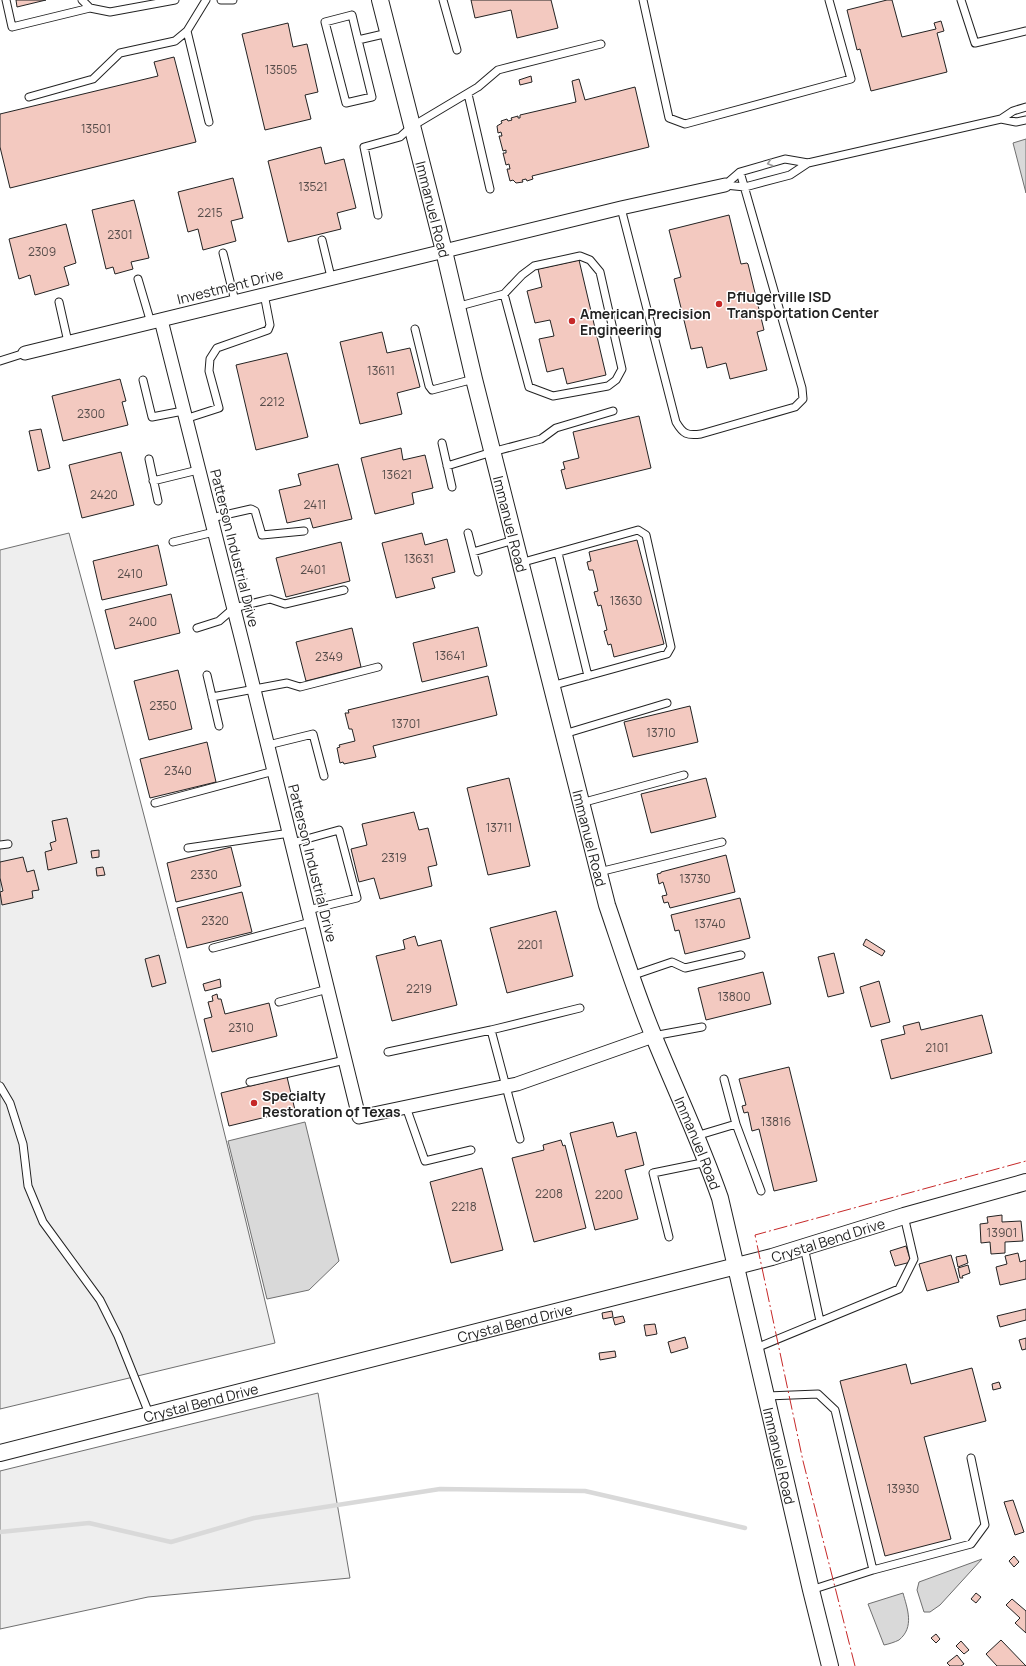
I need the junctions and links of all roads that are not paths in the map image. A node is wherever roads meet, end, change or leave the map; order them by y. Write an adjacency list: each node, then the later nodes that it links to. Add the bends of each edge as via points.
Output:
1 (6, 0): 12 (lane, via 12,27)
2 (82, 0): 12 (lane)
3 (175, 0): 12 (lane, via 110,12)
4 (206, 0): 13 (lane)
5 (221, 0): 6 (lane)
6 (233, 0)
7 (380, 0): 15 (street, Immanuel Road)
8 (443, 0): 18 (lane)
9 (643, 0): 10 (lane, via 669,118 685,124 852,79)
10 (829, 0)
11 (961, 0): 14 (lane, via 975,44)
12 (90, 8)
13 (188, 31): 20 (lane, via 175,40 120,53 93,79); 24 (lane)
14 (1026, 31)
15 (388, 33): 16 (lane); 25 (street, Immanuel Road)
16 (358, 40): 16 (lane, via 372,97 346,103 325,22 352,16)
17 (601, 44): 19 (lane, via 498,70)
18 (457, 50)
19 (468, 94): 25 (lane); 30 (lane)
20 (29, 97)
21 (1026, 107): 22 (lane, via 1013,110)
22 (1001, 119): 23 (lane, via 1016,122); 26 (lane)
23 (1026, 120)
24 (209, 122)
25 (411, 127): 32 (lane, via 400,137 364,147); 34 (street, Immanuel Road)
26 (808, 162): 27 (lane, one-way to 27, via 785,159); 29 (lane, via 790,175)
27 (740, 172): 28 (lane); 29 (lane)
28 (725, 184): 29 (lane); 31 (street, Investment Drive)
29 (745, 187): 31 (lane, via 803,399 795,407 690,435 681,431 676,422)
30 (490, 189)
31 (621, 208): 34 (street, Investment Drive)
32 (378, 215)
33 (322, 240): 36 (lane)
34 (444, 251): 36 (street, Investment Drive); 42 (street, Immanuel Road)
35 (223, 253): 40 (lane)
36 (331, 278): 38 (street, Investment Drive)
37 (138, 279): 43 (lane)
38 (264, 294): 40 (street, Investment Drive); 51 (lane, via 270,325 268,330 217,348 210,358 209,371 218,408)
39 (504, 294): 39 (lane, via 534,266 580,256 590,260 600,272 622,369 616,380 608,386 553,396 529,387); 42 (lane)
40 (235, 301): 43 (street, Investment Drive)
41 (59, 302): 45 (lane)
42 (456, 307): 48 (street, Immanuel Road)
43 (156, 322): 45 (street, Investment Drive); 51 (street, Patterson Industrial Drive)
44 (415, 329): 48 (lane, via 432,390)
45 (68, 342): 46 (street, Investment Drive)
46 (25, 353): 47 (lane)
47 (0, 361)
48 (474, 379): 53 (street, Immanuel Road)
49 (143, 380): 51 (lane, via 152,418)
50 (613, 411): 53 (lane, via 556,428 542,439)
51 (184, 415): 56 (street, Patterson Industrial Drive)
52 (442, 443): 55 (lane)
53 (492, 452): 55 (lane); 64 (street, Immanuel Road)
54 (149, 459): 57 (lane)
55 (447, 466): 58 (lane)
56 (198, 470): 57 (lane); 60 (street, Patterson Industrial Drive)
57 (154, 481): 59 (lane)
58 (452, 486)
59 (158, 501)
60 (211, 518): 61 (lane, via 250,509 255,511 262,535); 62 (street, Patterson Industrial Drive)
61 (304, 531)
62 (214, 532): 65 (lane); 71 (street, Patterson Industrial Drive)
63 (468, 533): 66 (lane)
64 (514, 540): 66 (lane); 68 (street, Immanuel Road)
65 (173, 542)
66 (473, 552): 69 (lane)
67 (558, 553): 68 (lane); 75 (lane); 75 (lane, via 638,530 646,535 671,647 667,654)
68 (520, 563): 76 (street, Immanuel Road)
69 (478, 572)
70 (344, 590): 71 (lane, via 285,604 270,599)
71 (234, 608): 72 (lane, via 219,621); 77 (street, Patterson Industrial Drive)
72 (197, 628)
73 (378, 667): 77 (lane, via 300,687 287,683)
74 (207, 674): 78 (lane)
75 (588, 676): 76 (lane)
76 (551, 686): 81 (street, Immanuel Road)
77 (254, 688): 78 (lane); 82 (street, Patterson Industrial Drive)
78 (212, 697): 80 (lane)
79 (667, 703): 81 (lane)
80 (219, 726)
81 (564, 734): 87 (street, Immanuel Road)
82 (268, 745): 83 (street, Patterson Industrial Drive); 85 (lane, via 313,734)
83 (274, 771): 86 (lane); 88 (street, Patterson Industrial Drive)
84 (684, 775): 87 (lane)
85 (324, 776)
86 (155, 803)
87 (581, 803): 93 (street, Immanuel Road)
88 (291, 838): 92 (lane); 94 (street, Patterson Industrial Drive); 94 (lane, via 339,830 357,898)
89 (722, 842): 93 (lane)
90 (8, 844): 91 (lane)
91 (0, 845)
92 (188, 848)
93 (599, 872): 97 (street, Immanuel Road)
94 (310, 916): 95 (lane); 98 (street, Patterson Industrial Drive)
95 (213, 948)
96 (741, 955): 97 (lane, via 685,968 672,962)
97 (630, 976): 103 (street, Immanuel Road)
98 (328, 989): 99 (lane); 105 (street, Patterson Industrial Drive)
99 (279, 1002)
100 (580, 1008): 102 (lane)
101 (702, 1027): 103 (lane)
102 (491, 1030): 104 (lane); 109 (lane)
103 (653, 1036): 109 (street, Patterson Industrial Drive); 112 (street, Immanuel Road)
104 (388, 1052)
105 (345, 1060): 107 (lane); 110 (street, Patterson Industrial Drive, via 359,1117)
106 (724, 1079): 111 (lane)
107 (250, 1082)
108 (0, 1086): 125 (lane, via 10,1103 23,1144 28,1186 43,1222 100,1300 118,1336)
109 (507, 1086): 110 (street, Patterson Industrial Drive); 113 (lane)
110 (406, 1107): 114 (lane, via 426,1162)
111 (736, 1124): 112 (lane); 117 (lane)
112 (696, 1136): 115 (street, Immanuel Road)
113 (520, 1139)
114 (471, 1150)
115 (708, 1162): 119 (lane, via 653,1173); 121 (street, Immanuel Road, via 720,1198)
116 (1026, 1182): 118 (street, Crystal Bend Drive)
117 (761, 1191)
118 (904, 1216): 120 (street, Crystal Bend Drive); 122 (lane, via 914,1259 899,1288)
119 (668, 1237)
120 (804, 1247): 121 (street, Crystal Bend Drive); 122 (lane)
121 (736, 1266): 123 (street, Immanuel Road); 125 (street, Crystal Bend Drive)
122 (820, 1321): 123 (lane)
123 (756, 1348): 124 (street, Immanuel Road)
124 (767, 1396): 128 (lane, via 818,1394 834,1410); 129 (street, Immanuel Road)
125 (150, 1416): 126 (street, Crystal Bend Drive)
126 (0, 1454)
127 (970, 1458): 128 (lane, via 985,1525 971,1544)
128 (873, 1570): 129 (lane)
129 (811, 1590): 130 (street, Immanuel Road)
130 (830, 1666)

